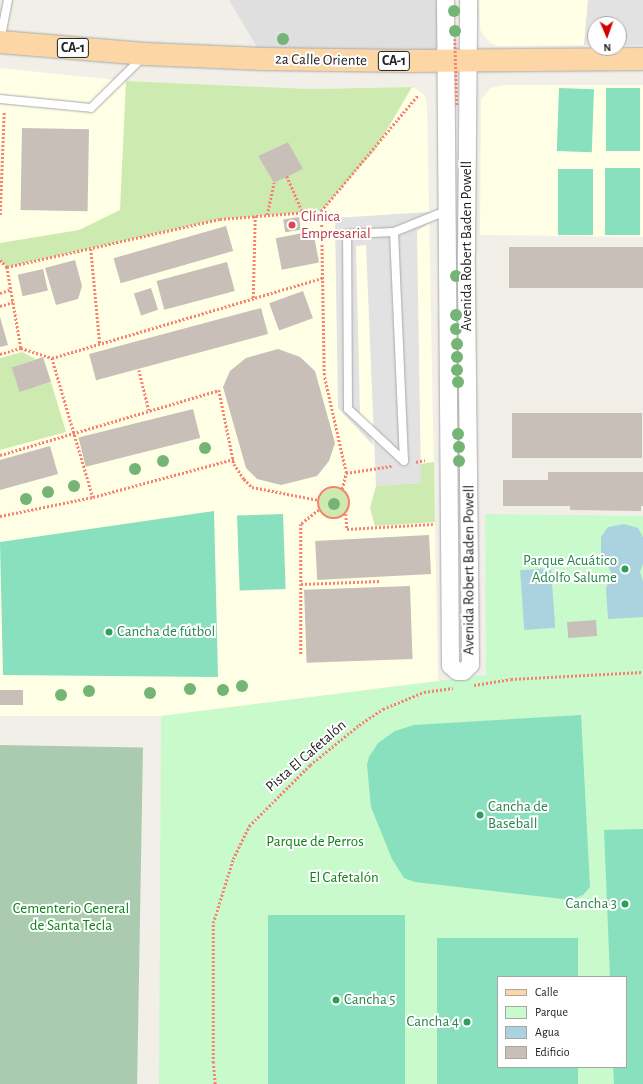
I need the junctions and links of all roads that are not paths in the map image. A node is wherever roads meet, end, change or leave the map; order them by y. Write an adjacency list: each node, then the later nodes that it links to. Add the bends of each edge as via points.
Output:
1 (8, 0): 4 (lane)
2 (445, 0): 7 (street, Avenida Robert Baden Powell)
3 (468, 0): 8 (street, Avenida Robert Baden Powell)
4 (2, 19): 5 (lane)
5 (0, 42): 6 (main road, 2a Calle Oriente / CA-1)
6 (146, 54): 7 (main road, 2a Calle Oriente / CA-1, via 263,59); 10 (lane, via 91,108)
7 (446, 59): 8 (main road, 2a Calle Oriente / CA-1); 11 (street, Avenida Robert Baden Powell)
8 (468, 59): 9 (main road, 2a Calle Oriente / CA-1); 14 (street, Avenida Robert Baden Powell)
9 (643, 59)
10 (2, 99)
11 (446, 211): 12 (lane); 13 (street, Avenida Robert Baden Powell)
12 (394, 232): 12 (lane, via 402,429 404,461 348,409 346,234)
13 (446, 251): 14 (street); 16 (street, Avenida Robert Baden Powell)
14 (466, 251): 15 (street, Avenida Robert Baden Powell)
15 (468, 413): 16 (street); 16 (street, Avenida Robert Baden Powell, via 470,664 463,672 452,669 450,665)
16 (448, 414)

